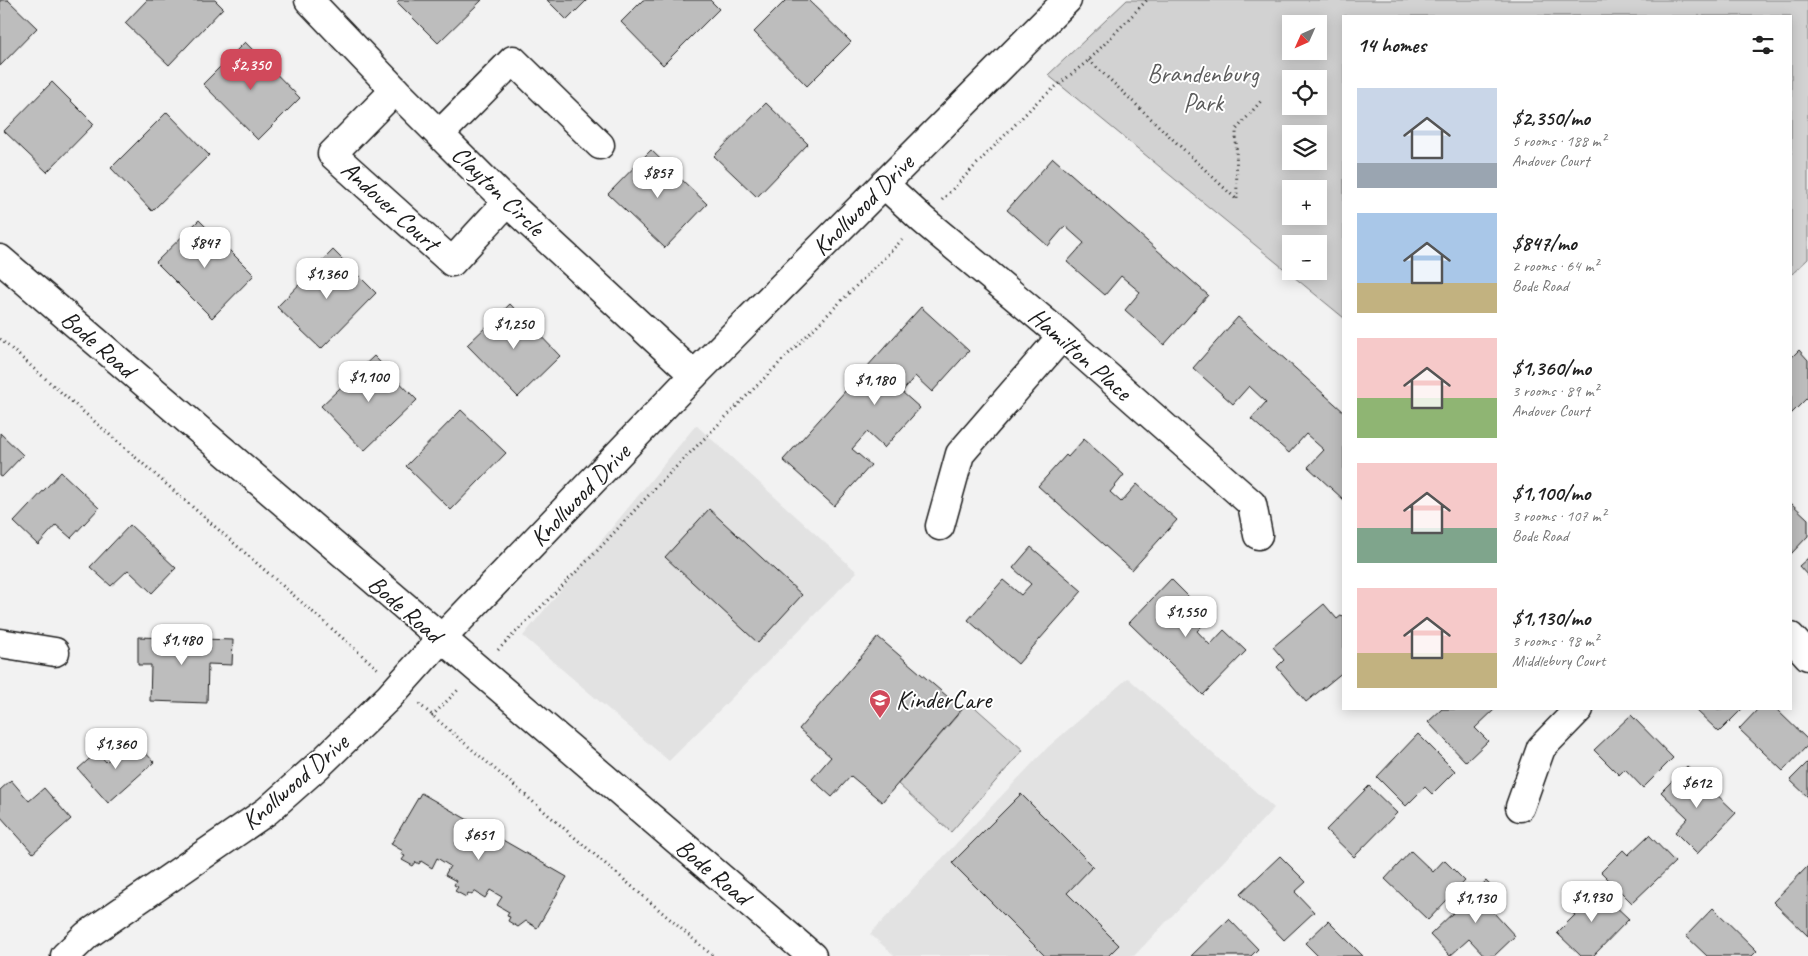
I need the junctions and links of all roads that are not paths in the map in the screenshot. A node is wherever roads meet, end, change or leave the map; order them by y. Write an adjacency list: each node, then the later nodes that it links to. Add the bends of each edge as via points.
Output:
1 (309, 0): 3 (street, Clayton Circle)
2 (1067, 0): 6 (street, Knollwood Drive)
3 (395, 90): 4 (street, Clayton Circle); 7 (street, Andover Court, via 332,154 452,262)
4 (440, 134): 5 (street, via 513,60); 7 (street, Clayton Circle)
5 (600, 145)
6 (884, 184): 9 (street, Hamilton Place); 10 (street, Knollwood Drive)
7 (507, 202): 10 (street, Clayton Circle)
8 (0, 259): 13 (street, Bode Road)
9 (1062, 336): 11 (street, via 960,454); 12 (street, Hamilton Place, via 1252,504)
10 (694, 375): 13 (street, Knollwood Drive)
11 (940, 526)
12 (1258, 534)
13 (440, 639): 20 (street, Knollwood Drive, via 389,697 267,811 87,935); 21 (street, Bode Road)
14 (1792, 639): 17 (street)
15 (0, 643): 16 (street)
16 (55, 652)
17 (1808, 656)
18 (1578, 710): 19 (street, via 1541,748)
19 (1520, 807)
20 (65, 956)
21 (812, 956)

